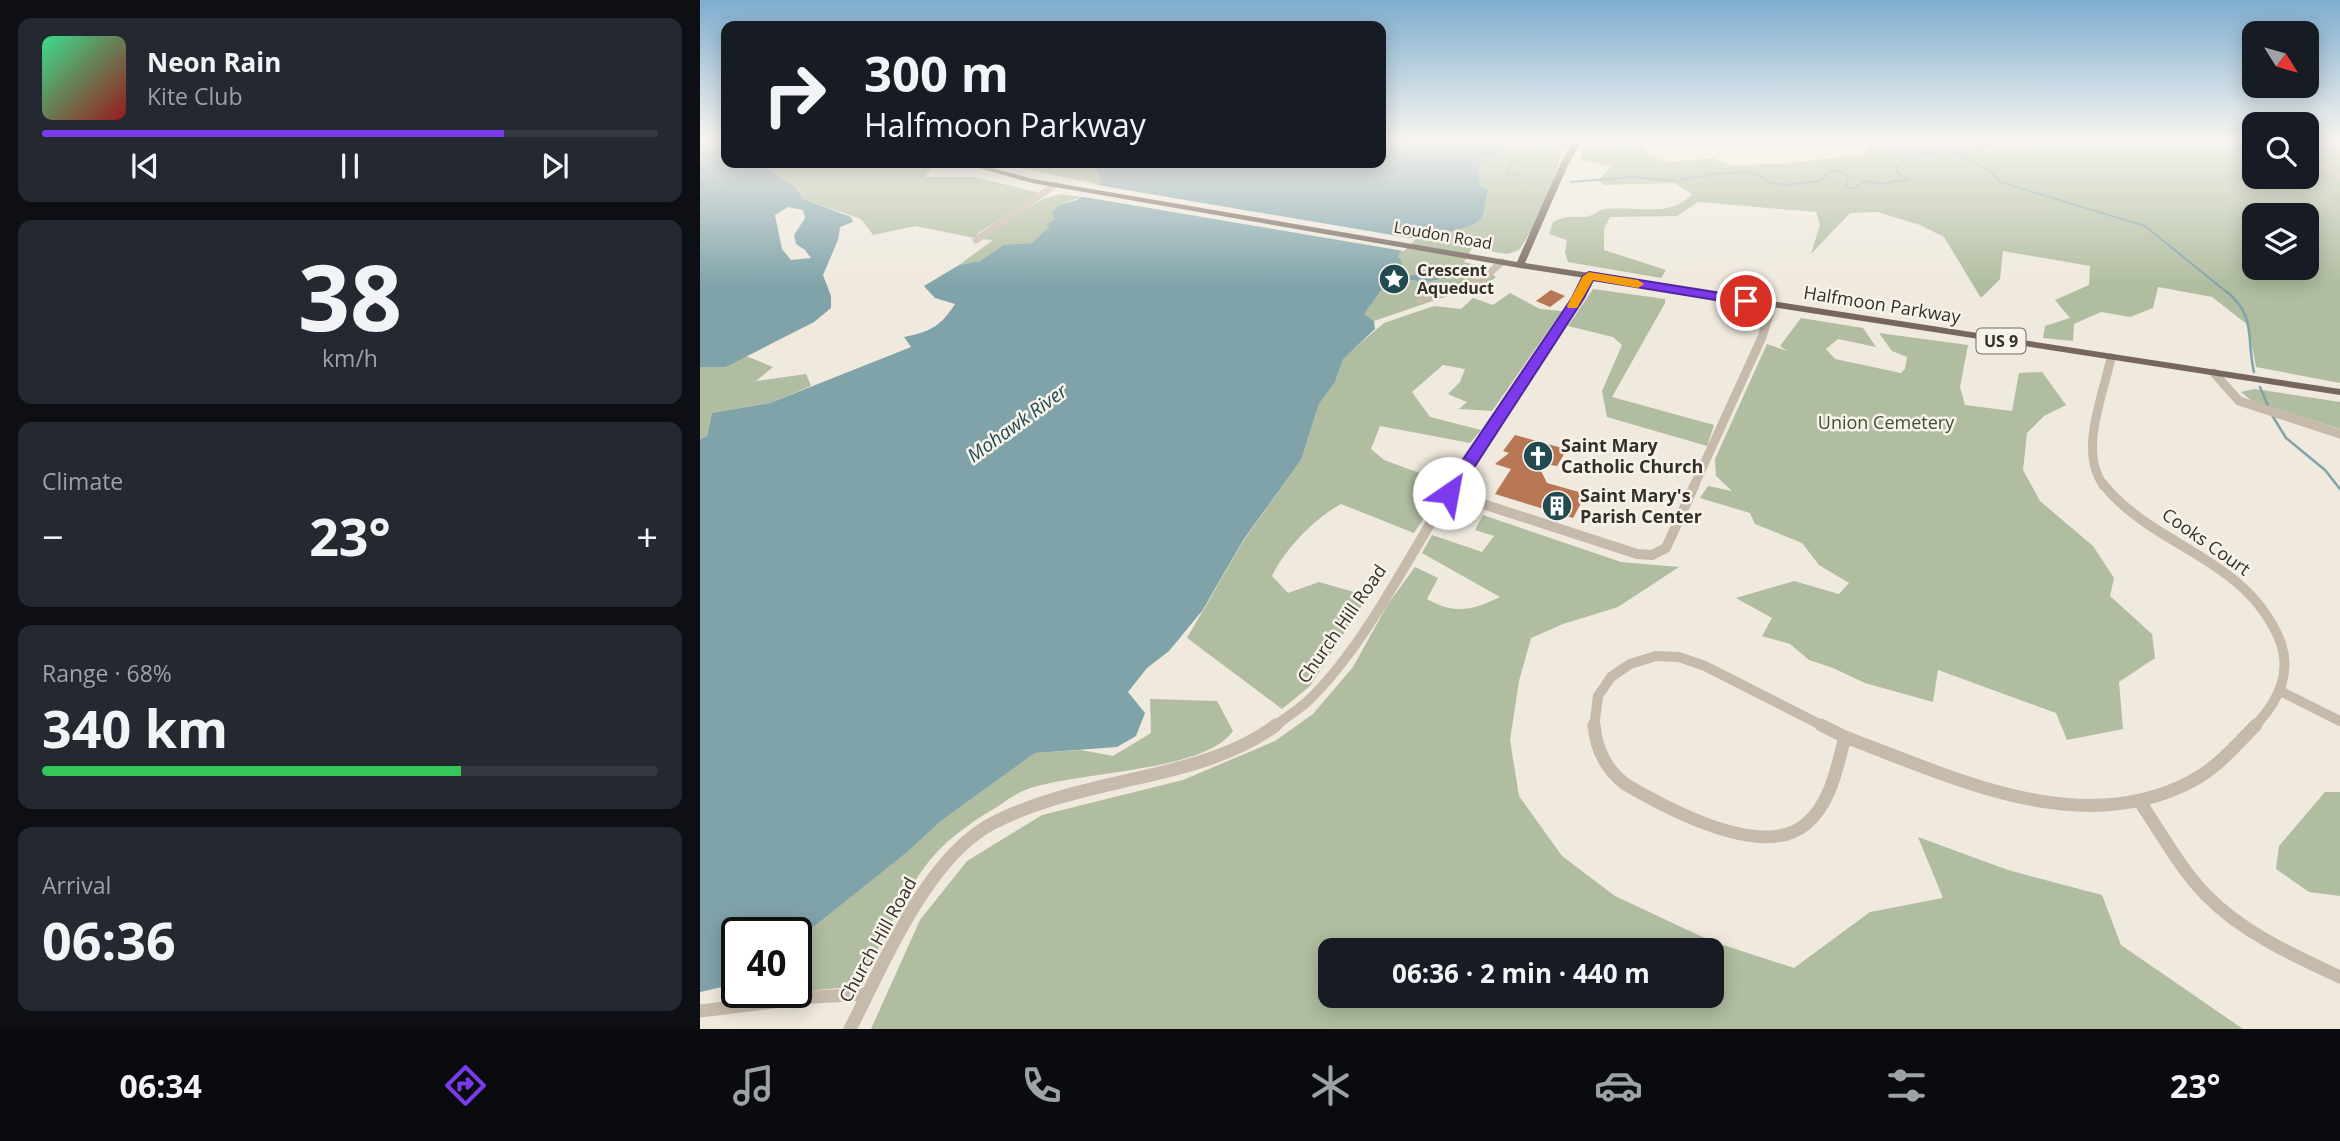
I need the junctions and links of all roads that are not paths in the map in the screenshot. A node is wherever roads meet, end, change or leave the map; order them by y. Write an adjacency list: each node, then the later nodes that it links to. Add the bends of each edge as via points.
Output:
1 (1051, 189): 5 (street)
2 (1075, 189): 4 (main road, Loudon Road / US 9)
3 (1553, 189): 7 (main road)
4 (1082, 190): 6 (main road, Loudon Road / US 9)
5 (976, 240)
6 (1502, 262): 7 (main road, Halfmoon Parkway / US 9); 9 (street, via 1478,283)
7 (1520, 265): 8 (main road, Halfmoon Parkway / US 9)
8 (1589, 276): 10 (main road, Halfmoon Parkway / US 9); 15 (street, Church Hill Road)
9 (1449, 291)
10 (1772, 305): 11 (main road, Halfmoon Parkway / US 9); 15 (street, via 1762,337 1666,548 1652,555 1637,554)
11 (2111, 358): 12 (main road, Halfmoon Parkway / US 9); 16 (street, Cooks Court, via 2092,447 2094,468 2119,500 2201,554 2256,600 2274,626 2283,652 2286,677)
12 (2214, 373): 13 (main road, Halfmoon Parkway / US 9); 14 (street, via 2239,401)
13 (2340, 392)
14 (2340, 434)
15 (1449, 493): 21 (street, Church Hill Road, via 1376,612 1307,702 1272,732 1220,753 1181,768 1045,800 991,824 964,844 922,892)
16 (2282, 692): 17 (street); 19 (street, via 2268,714 2216,764 2193,780)
17 (2340, 720)
18 (1845, 737): 18 (street, via 1706,666 1679,657 1656,656 1627,665 1607,680 1594,707 1594,734 1605,764 1617,779 1637,793 1754,838 1794,832 1817,813 1833,780); 19 (street, via 2049,805 2117,808)
19 (2140, 802): 20 (street, via 2206,895 2225,912 2258,936)
20 (2340, 977)
21 (867, 994): 22 (street); 23 (street, Church Hill Road)
22 (700, 1011)
23 (850, 1029)

